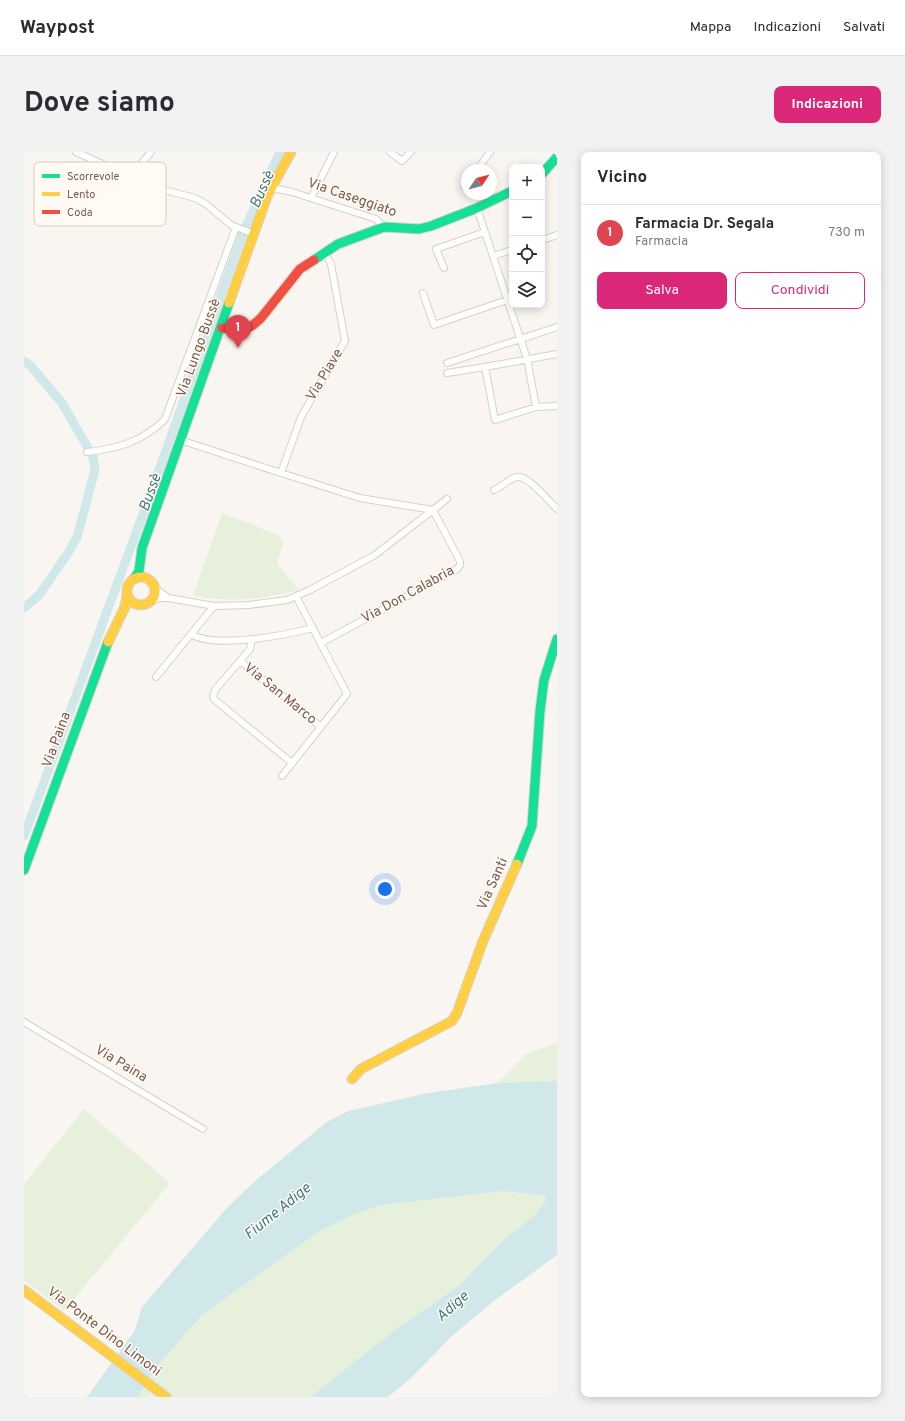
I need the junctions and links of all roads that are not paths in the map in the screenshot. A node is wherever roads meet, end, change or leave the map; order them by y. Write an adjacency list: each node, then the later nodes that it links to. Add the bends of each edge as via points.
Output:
1 (76, 152): 10 (street)
2 (151, 152): 11 (street)
3 (291, 152): 16 (main road, Via Lungo Bussè)
4 (334, 152): 19 (street)
5 (390, 152): 6 (street, via 402,161)
6 (411, 152)
7 (490, 152): 12 (street)
8 (553, 152): 9 (main road)
9 (557, 156): 14 (main road)
10 (98, 162)
11 (143, 162)
12 (481, 164)
13 (557, 166): 15 (main road)
14 (545, 171)
15 (545, 173)
16 (272, 188): 19 (street, Via Caseggiato); 24 (main road, Via Lungo Bussè)
17 (166, 190): 22 (street, via 195,198)
18 (509, 192): 20 (main road, Via Caseggiato)
19 (311, 198): 21 (street, Via Caseggiato, via 376,219)
20 (477, 208): 21 (main road, Via Caseggiato, via 419,229); 23 (street)
21 (384, 226): 28 (main road)
22 (236, 227): 24 (street); 44 (street, via 165,419 154,431 130,444 110,450)
23 (485, 232): 29 (street); 30 (street, via 436,249)
24 (254, 234): 34 (main road, Via Lungo Bussè)
25 (557, 235): 26 (street)
26 (545, 239)
27 (509, 251): 29 (street)
28 (324, 252): 34 (main road, via 300,269 253,325 244,330); 45 (street, Via Piave, via 331,264 345,341 301,417)
29 (494, 256): 32 (street)
30 (444, 268)
31 (423, 293): 32 (street, via 434,325)
32 (507, 300): 35 (street)
33 (557, 327): 35 (street)
34 (222, 328): 43 (main road, Via Lungo Bussè)
35 (521, 339): 37 (street); 38 (street)
36 (557, 354): 37 (street)
37 (527, 359): 39 (street); 42 (street)
38 (447, 363)
39 (485, 367): 40 (street); 42 (street, via 496,420)
40 (447, 373)
41 (557, 406): 42 (street)
42 (536, 408)
43 (180, 440): 45 (street); 50 (main road, Via Lungo Bussè)
44 (87, 452)
45 (281, 473): 49 (street, via 360,498)
46 (494, 490): 48 (street, via 516,477 522,477)
47 (448, 499): 49 (street)
48 (557, 509)
49 (433, 510): 55 (street, via 375,554); 65 (street, Via Don Calabria, via 460,561 457,569)
50 (141, 556): 51 (main road, Via Lungo Bussè, via 139,571); 52 (main road, Via Lungo Bussè)
51 (134, 579): 52 (main road); 54 (main road, via 128,586)
52 (147, 579): 53 (main road)
53 (154, 587): 56 (street); 57 (main road, via 154,595)
54 (128, 595): 58 (main road); 60 (main road, Via Paina)
55 (296, 596): 59 (street, via 287,600 249,605); 61 (street)
56 (170, 598): 57 (street, via 159,598); 59 (street)
57 (149, 602): 58 (main road)
58 (137, 604): 60 (main road, Via Paina)
59 (214, 606): 62 (street)
60 (118, 620): 71 (main road, Via Paina, via 108,639)
61 (313, 628): 63 (street, via 281,636); 65 (street)
62 (191, 634): 63 (street, via 207,639); 67 (street)
63 (252, 639): 66 (street, via 250,649)
64 (557, 639): 73 (main road, Via Santi, via 544,680 532,826 483,941 457,1013 452,1021 361,1069)
65 (321, 643): 68 (street, via 348,694)
66 (240, 661): 68 (street, Via San Marco); 69 (street, via 215,690 214,700)
67 (156, 677)
68 (321, 727): 69 (street)
69 (292, 763): 70 (street)
70 (282, 776)
71 (24, 870)
72 (24, 1022): 74 (street, Via Paina)
73 (352, 1079)
74 (203, 1129)
75 (24, 1290): 76 (main road, Via Ponte Dino Limoni)
76 (166, 1397)

